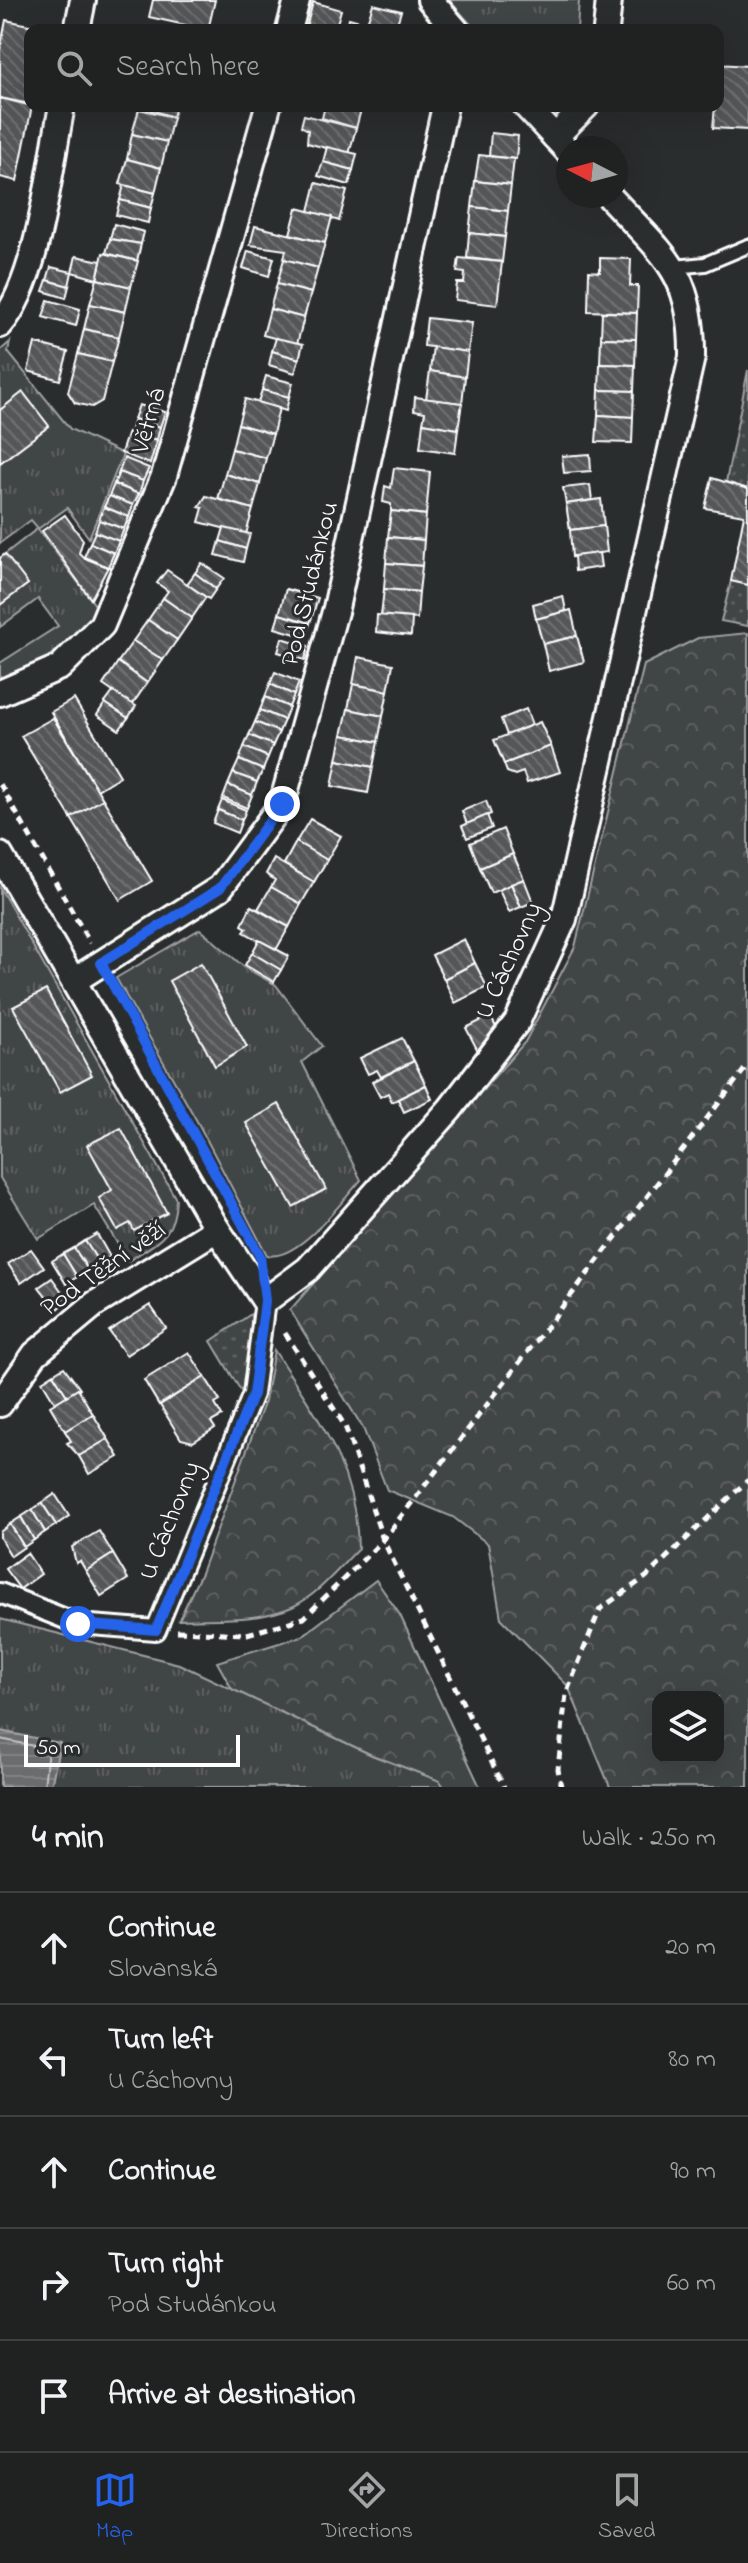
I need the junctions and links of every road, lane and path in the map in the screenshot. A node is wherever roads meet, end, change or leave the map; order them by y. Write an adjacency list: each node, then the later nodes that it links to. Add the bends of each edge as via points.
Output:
1 (83, 0): 5 (street)
2 (297, 0): 6 (street)
3 (430, 0): 7 (street)
4 (609, 0): 8 (street)
5 (78, 24)
6 (291, 24)
7 (451, 24)
8 (607, 24)
9 (61, 112): 19 (street, via 31,259 14,309)
10 (266, 112): 20 (street, Větrná, via 164,476 102,625 60,667)
11 (444, 112): 23 (street, Pod Studánkou, via 336,608 282,804 220,888)
12 (532, 112): 15 (street)
13 (582, 112): 14 (street)
14 (567, 136)
15 (556, 138)
16 (620, 208): 18 (street)
17 (748, 246): 18 (lane, via 705,264)
18 (675, 267): 28 (street, U Cáchovny, via 692,315 692,357 564,919 517,1022 450,1109 308,1269)
19 (0, 325)
20 (0, 693)
21 (0, 784): 23 (path)
22 (0, 855): 24 (street)
23 (101, 963): 24 (street, Pod Studánkou); 26 (path)
24 (75, 980): 27 (street)
25 (748, 1065): 32 (path)
26 (169, 1089)
27 (217, 1229): 28 (street); 30 (street, Pod Těžní věží, via 95,1304 35,1354)
28 (265, 1301): 34 (street, U Cáchovny, via 253,1394)
29 (295, 1350): 32 (path, via 345,1426)
30 (0, 1404)
31 (748, 1480): 36 (path, via 646,1577 600,1609 566,1694)
32 (383, 1540): 34 (path, via 304,1618 247,1634); 35 (path)
33 (0, 1593): 34 (street, via 78,1624)
34 (156, 1630)
35 (504, 1787)
36 (561, 1787)

